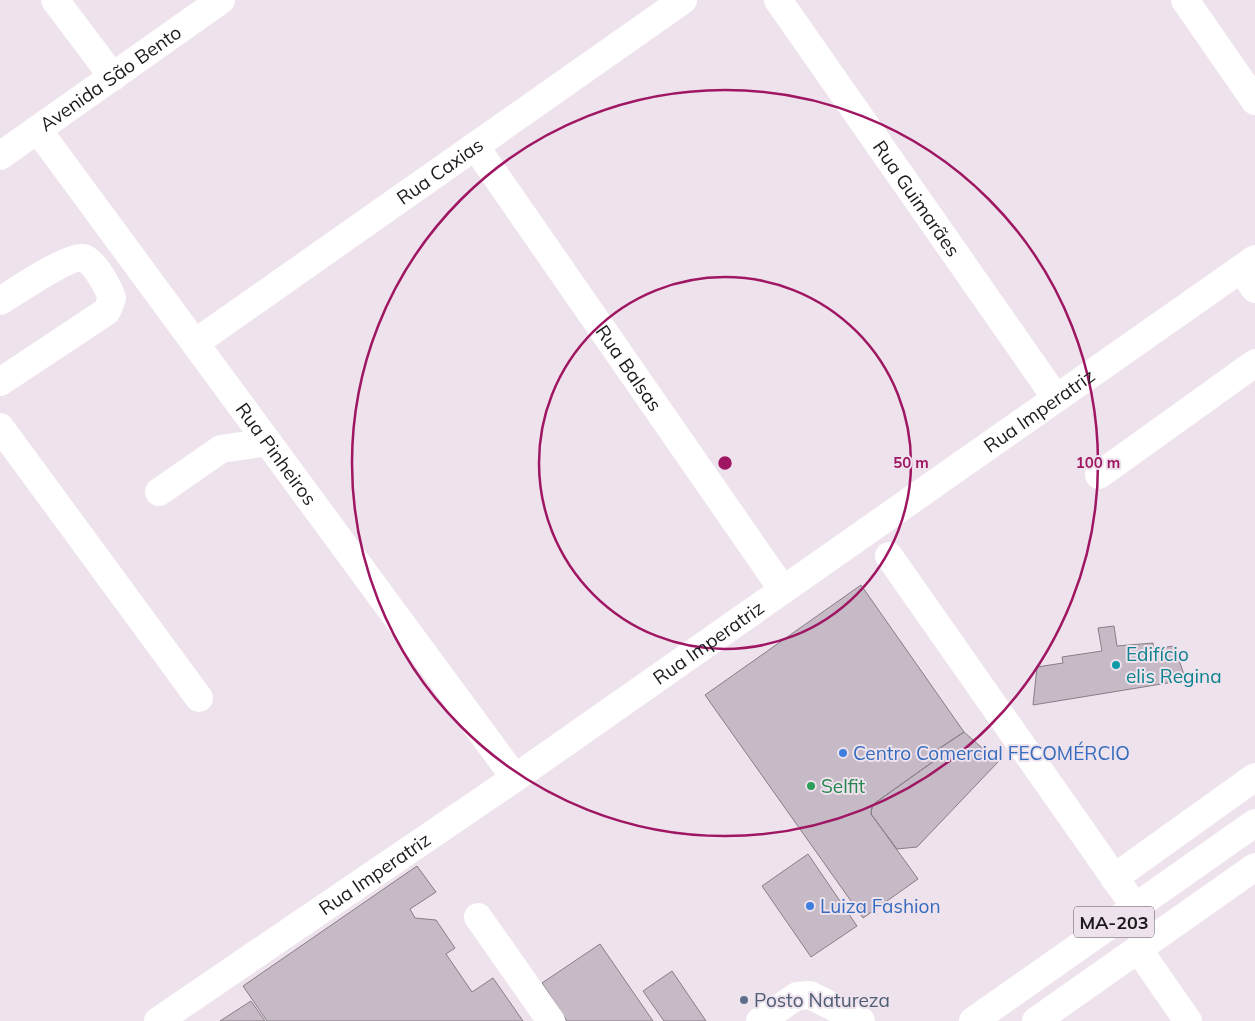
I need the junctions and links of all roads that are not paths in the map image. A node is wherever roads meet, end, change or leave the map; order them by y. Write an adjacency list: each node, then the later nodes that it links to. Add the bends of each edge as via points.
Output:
1 (55, 0): 6 (street)
2 (221, 0): 6 (street, Avenida São Bento)
3 (683, 0): 9 (street, Rua Caxias)
4 (778, 0): 18 (street, Rua Guimarães)
5 (1185, 0): 7 (street)
6 (113, 77): 8 (street, Avenida São Bento)
7 (1255, 101)
8 (38, 130): 10 (street, Avenida São Bento); 11 (street, Rua Pinheiros)
9 (475, 146): 15 (street, Rua Caxias); 24 (street, Rua Balsas)
10 (0, 156)
11 (129, 254): 13 (street); 15 (street, Rua Pinheiros)
12 (1250, 272): 18 (street, Rua Imperatriz)
13 (99, 275): 14 (street, via 90,261 75,258); 17 (street, via 112,298 107,311)
14 (0, 301)
15 (195, 343): 20 (street, Rua Pinheiros)
16 (1255, 363): 21 (street)
17 (0, 382)
18 (1056, 398): 24 (street, Rua Imperatriz)
19 (0, 427): 25 (street)
20 (268, 442): 22 (street, via 221,449); 27 (street, Rua Pinheiros)
21 (1099, 475)
22 (159, 492)
23 (889, 556): 30 (street)
24 (783, 590): 27 (street, Rua Imperatriz)
25 (199, 698)
26 (1255, 777): 30 (street)
27 (515, 778): 34 (street, Rua Imperatriz)
28 (1255, 823): 31 (street, MA-203)
29 (1255, 867): 33 (street, MA-203)
30 (1114, 878): 31 (street)
31 (1135, 907): 38 (street, MA-203)
32 (478, 917): 35 (street)
33 (1138, 949): 39 (street, MA-203); 40 (street)
34 (158, 1021)
35 (551, 1021)
36 (760, 1021): 37 (street, via 797,996 810,995)
37 (861, 1021)
38 (972, 1021)
39 (1036, 1021)
40 (1188, 1021)

